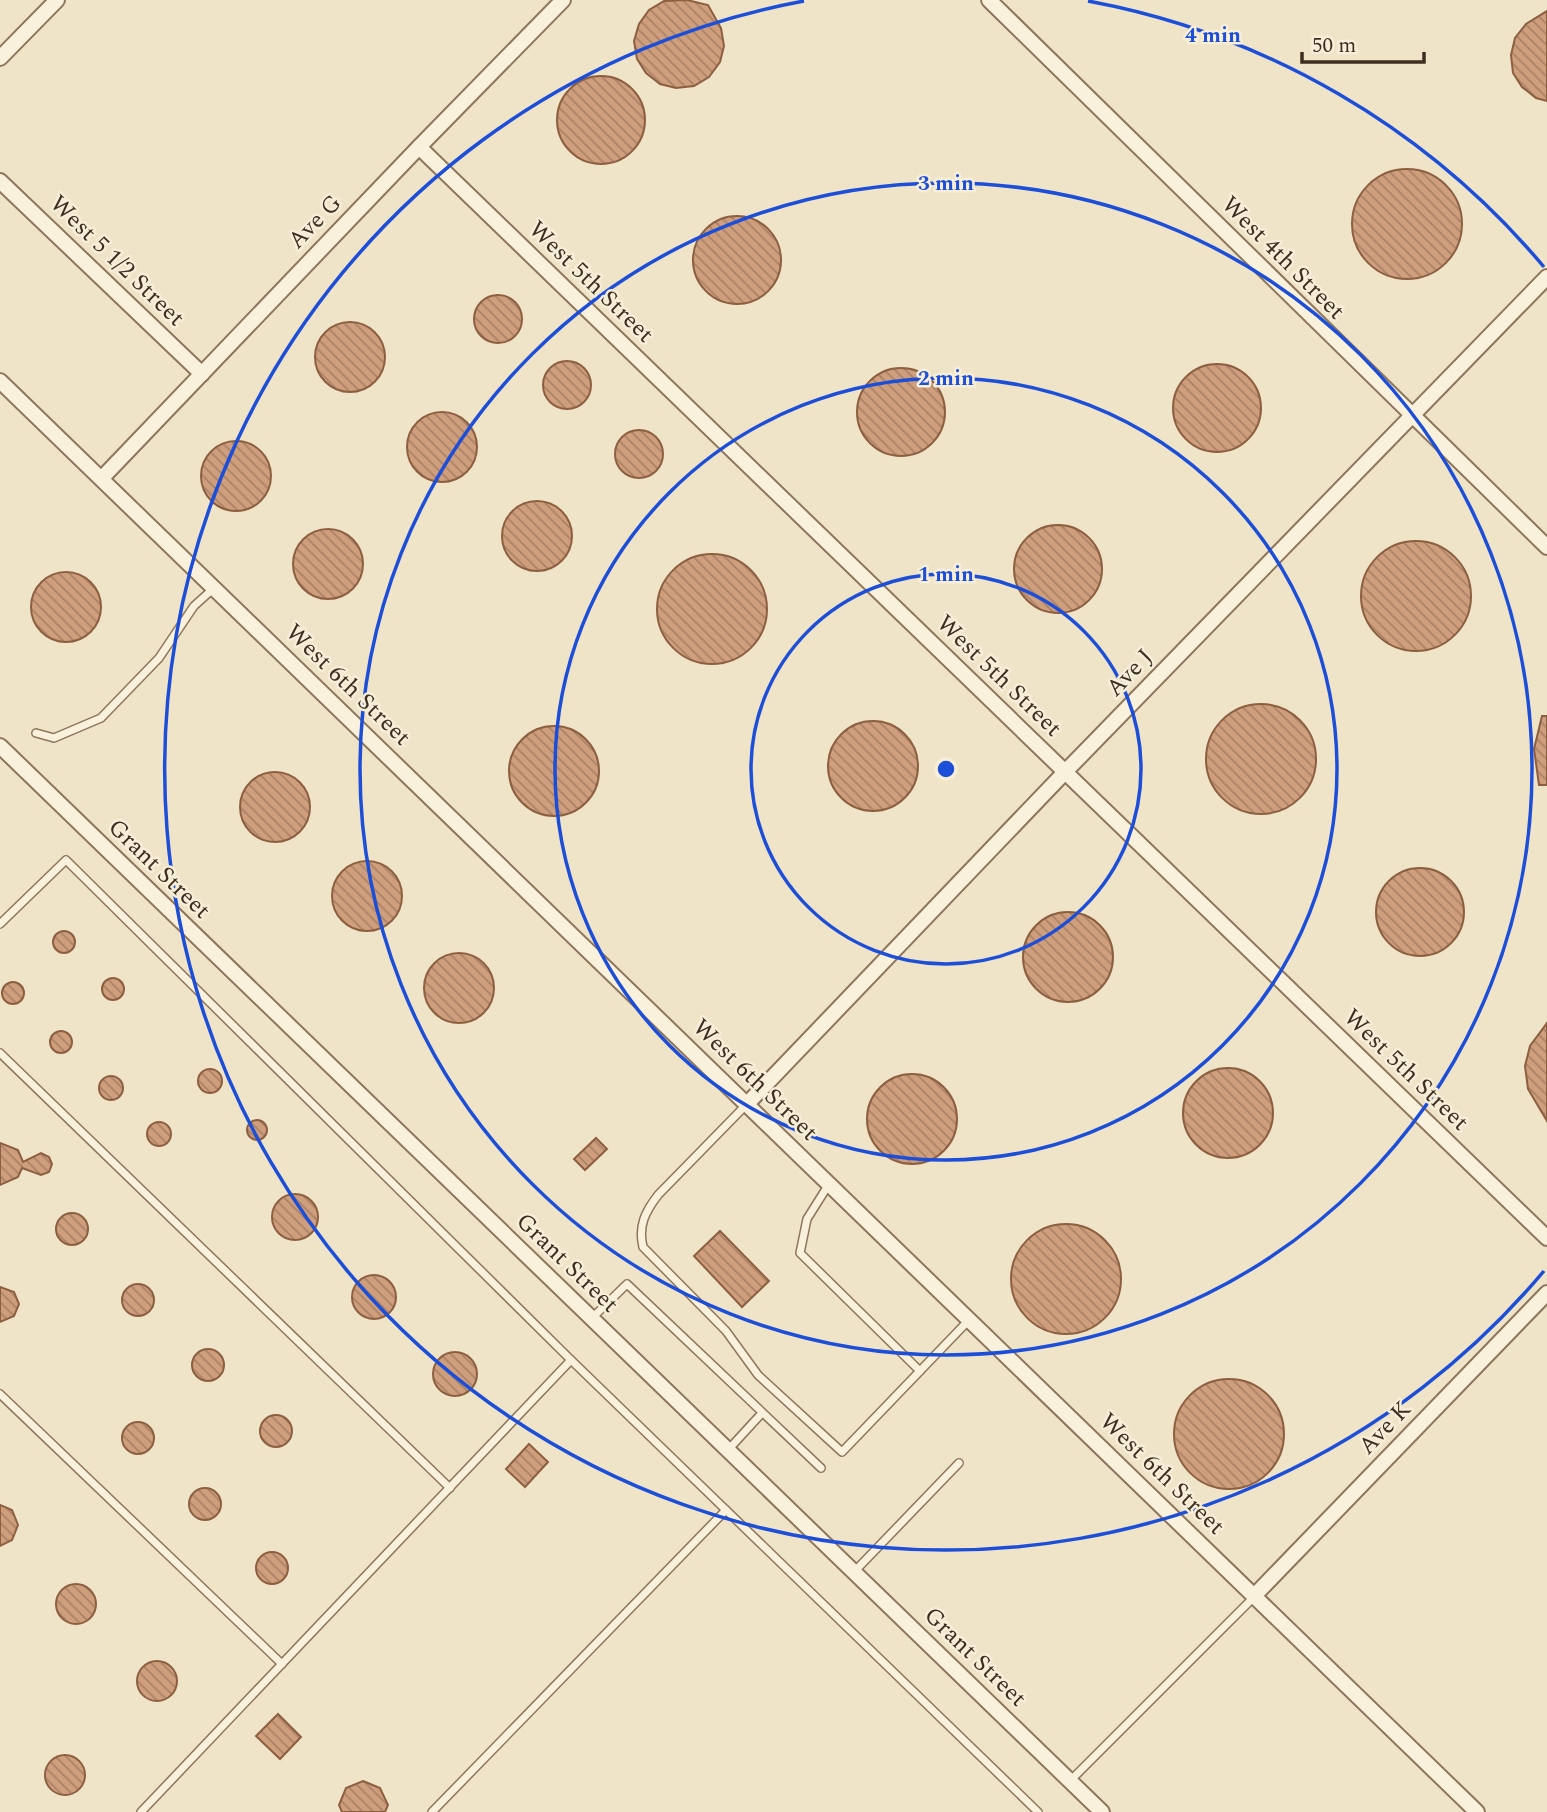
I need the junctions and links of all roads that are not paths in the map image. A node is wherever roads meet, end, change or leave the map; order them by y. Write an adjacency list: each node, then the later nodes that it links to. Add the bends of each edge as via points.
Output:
1 (57, 0): 4 (street)
2 (563, 0): 5 (street, Ave G)
3 (989, 0): 10 (street, West 4th Street)
4 (0, 58)
5 (419, 147): 8 (street, Ave G); 16 (street, West 5th Street)
6 (0, 181): 8 (street, West 5 1/2 Street)
7 (1547, 276): 10 (street, Ave J)
8 (202, 374): 11 (street, Ave G)
9 (0, 381): 11 (street, West 6th Street)
10 (1412, 416): 12 (street, West 4th Street); 16 (street, Ave J)
11 (102, 478): 13 (street, West 6th Street)
12 (1547, 547)
13 (215, 588): 14 (lane, via 194,606 159,658 100,718 54,738); 19 (street, West 6th Street)
14 (36, 733)
15 (0, 746): 23 (street, Grant Street)
16 (1066, 772): 19 (street, Ave J); 21 (street, West 5th Street)
17 (0, 925): 25 (lane, via 66,860)
18 (0, 1053): 32 (lane)
19 (747, 1104): 20 (street, West 6th Street); 26 (lane, via 648,1208 640,1234 643,1247 726,1331 758,1375 842,1452)
20 (830, 1184): 24 (street, West 6th Street); 26 (lane, via 807,1219 800,1253)
21 (1547, 1238)
22 (1547, 1293): 35 (street, Ave K)
23 (592, 1318): 28 (lane, via 628,1284); 29 (street, Grant Street)
24 (970, 1319): 26 (lane); 35 (street, West 6th Street)
25 (571, 1360): 32 (lane); 33 (lane)
26 (920, 1371)
27 (0, 1394): 36 (lane)
28 (762, 1413): 29 (lane); 31 (lane)
29 (728, 1450): 34 (street, Grant Street)
30 (959, 1463): 34 (lane)
31 (821, 1468)
32 (450, 1488): 36 (lane)
33 (726, 1510): 39 (lane); 40 (lane)
34 (854, 1572): 37 (street, Grant Street)
35 (1255, 1595): 37 (lane); 42 (street, West 6th Street)
36 (282, 1664): 38 (lane)
37 (1070, 1781): 41 (street, Grant Street)
38 (141, 1812)
39 (432, 1812)
40 (1038, 1812)
41 (1102, 1812)
42 (1477, 1812)

